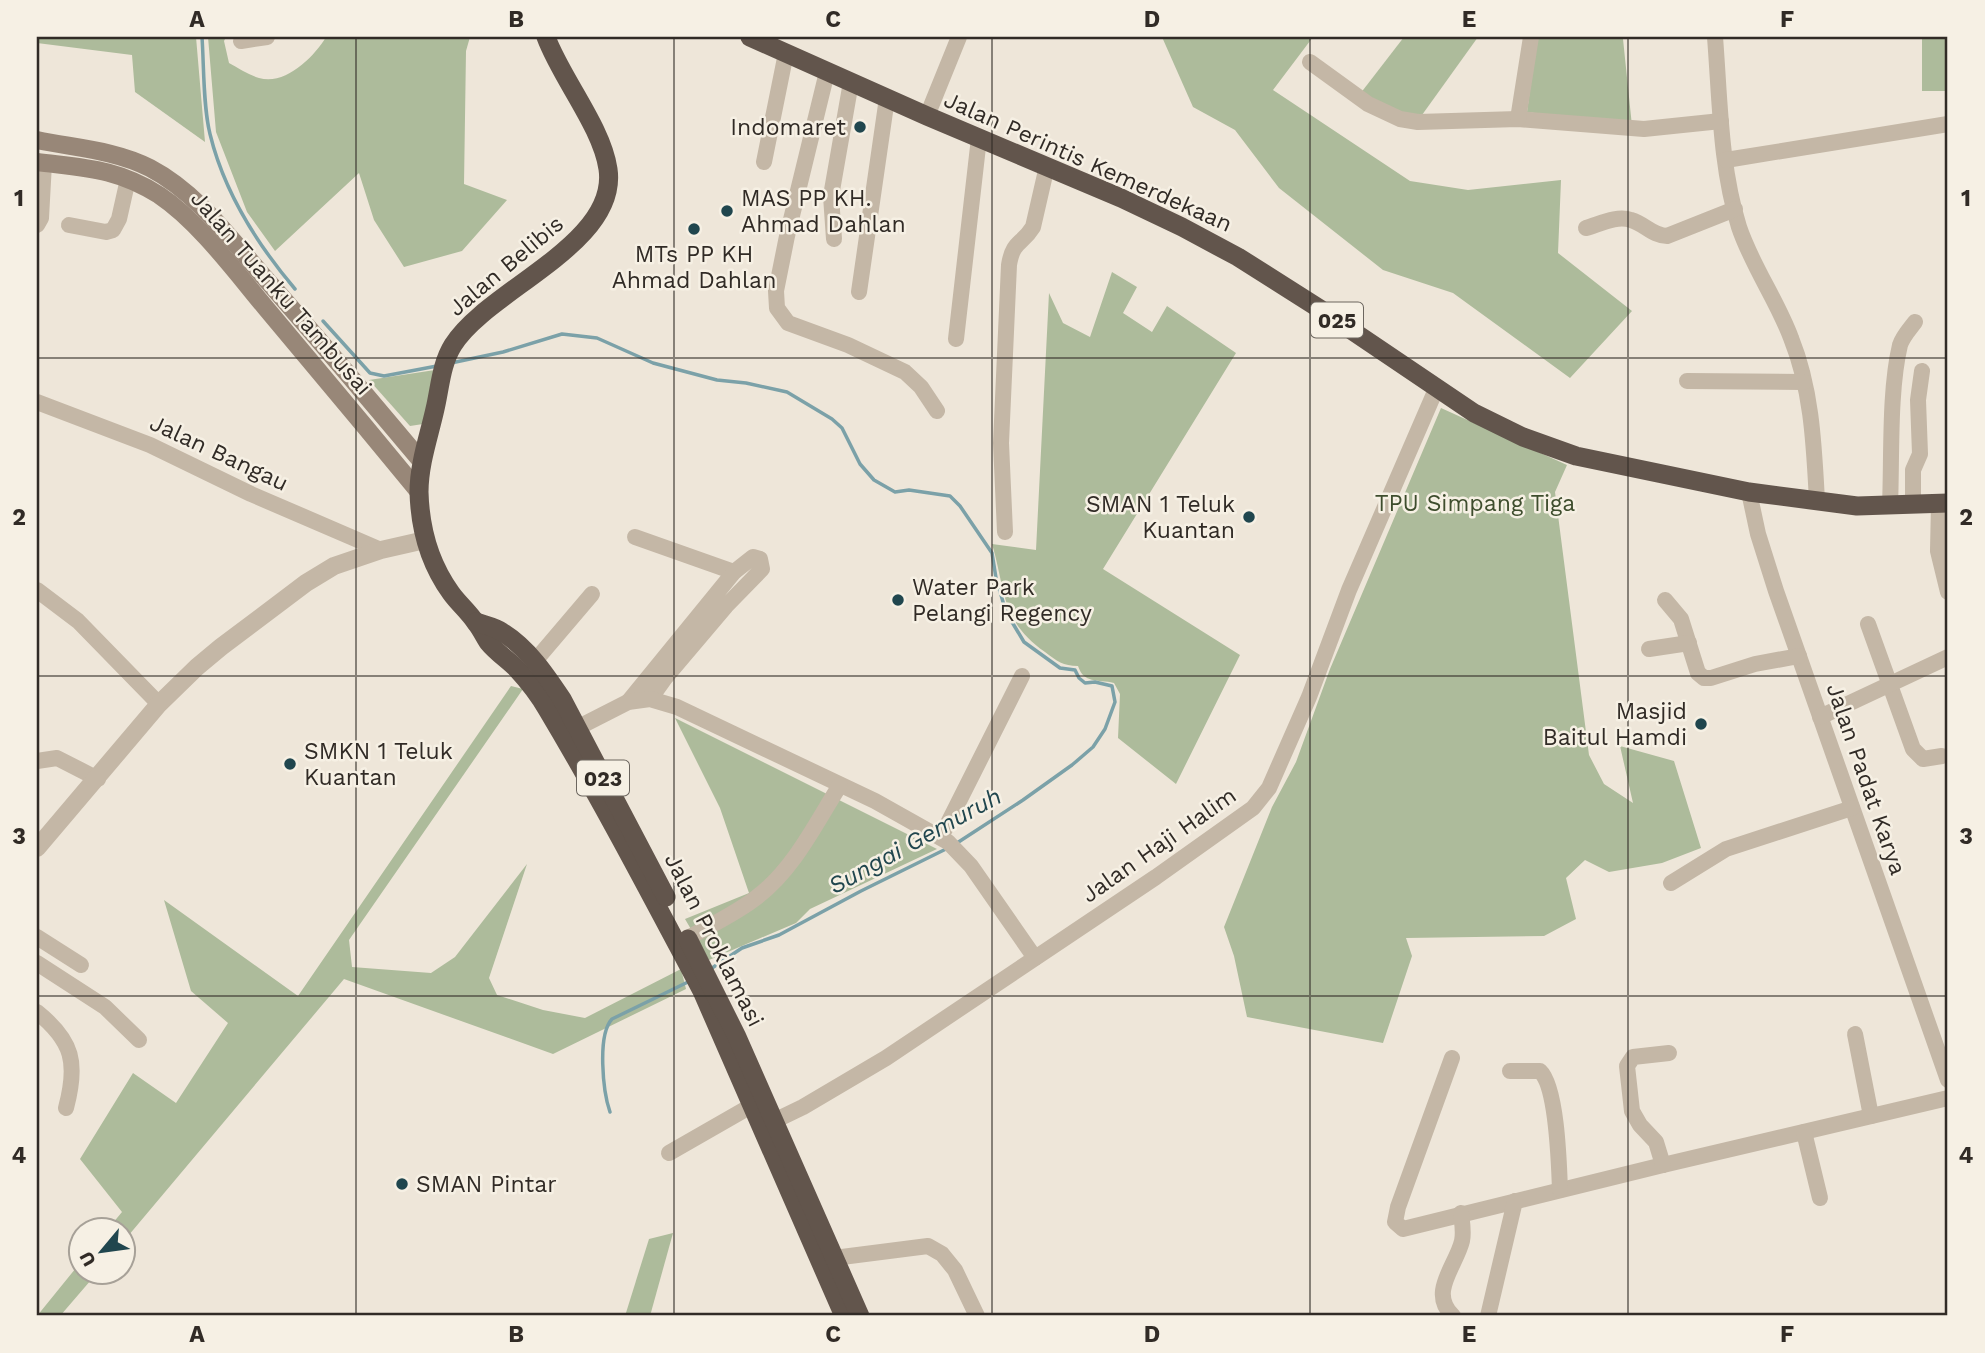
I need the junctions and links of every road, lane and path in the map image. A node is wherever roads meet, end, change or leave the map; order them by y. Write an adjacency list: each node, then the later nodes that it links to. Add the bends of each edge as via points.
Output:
1 (267, 37): 7 (street)
2 (546, 37): 38 (highway, Jalan Belibis / 023, via 603,153 608,186 587,229 471,324 452,346)
3 (750, 37): 8 (highway, Jalan Perintis Kemerdekaan / 025)
4 (959, 37): 13 (street)
5 (1531, 37): 14 (street)
6 (1715, 37): 15 (street)
7 (242, 41)
8 (786, 53): 10 (highway, Jalan Perintis Kemerdekaan / 025); 21 (street)
9 (1310, 62): 14 (street, via 1367,104 1399,119)
10 (827, 72): 11 (highway, Jalan Perintis Kemerdekaan / 025); 37 (street, via 787,236 777,308 788,323 905,372)
11 (851, 82): 12 (highway, Jalan Perintis Kemerdekaan / 025); 28 (street, via 831,196)
12 (887, 98): 13 (highway, Jalan Perintis Kemerdekaan / 025); 29 (street)
13 (927, 116): 17 (highway, Jalan Perintis Kemerdekaan / 025)
14 (1518, 119): 15 (street, via 1644,129)
15 (1721, 121): 19 (street)
16 (1948, 124): 19 (street)
17 (979, 138): 22 (highway, Jalan Perintis Kemerdekaan / 025); 31 (street)
18 (37, 140): 38 (main road, Jalan Tuanku Tambusai, via 120,155 173,181 258,270)
19 (1726, 159): 24 (street)
20 (40, 162): 23 (main road, Jalan Tuanku Tambusai, via 103,170); 25 (street, via 41,218)
21 (764, 162)
22 (1047, 166): 35 (highway, Jalan Perintis Kemerdekaan / 025, via 1238,257); 45 (street, via 1033,227 1014,247 1009,265 1001,443)
23 (128, 179): 26 (street, via 113,229 106,232); 39 (main road, Jalan Tuanku Tambusai, via 159,195 187,218)
24 (1735, 209): 27 (street, via 1667,236 1620,218); 34 (street, via 1748,249 1791,338)
25 (37, 225)
26 (69, 225)
27 (1586, 229)
28 (834, 239)
29 (859, 292)
30 (1915, 322): 44 (street, via 1900,345)
31 (956, 339)
32 (1922, 370): 43 (street, via 1920,454 1913,470)
33 (1687, 381): 34 (street)
34 (1804, 382): 41 (street)
35 (1437, 387): 40 (highway, Jalan Perintis Kemerdekaan / 025, via 1474,413 1576,456); 79 (street, Jalan Haji Halim, via 1269,788 1234,822)
36 (37, 402): 48 (street, Jalan Bangau, via 150,445)
37 (937, 411)
38 (422, 462): 39 (highway, Jalan Proklamasi / 023)
39 (419, 492): 47 (highway, Jalan Proklamasi / 023)
40 (1749, 492): 41 (highway, Jalan Perintis Kemerdekaan / 025); 58 (street, Jalan Padat Karya, via 1758,534)
41 (1816, 501): 44 (highway, Jalan Perintis Kemerdekaan / 025)
42 (1944, 504): 43 (highway, Jalan Perintis Kemerdekaan / 025); 51 (street, via 1938,551)
43 (1913, 505): 44 (highway, Jalan Perintis Kemerdekaan / 025)
44 (1890, 506)
45 (1005, 532)
46 (635, 537): 49 (street)
47 (425, 540): 48 (street); 54 (highway, Jalan Proklamasi / 023, via 436,569)
48 (381, 550): 65 (street, via 334,566 306,583 221,646)
49 (734, 572): 63 (street, via 753,557 762,562 762,569); 64 (street)
50 (37, 590): 65 (street, via 78,621)
51 (1948, 592)
52 (592, 594): 60 (street)
53 (1665, 600): 56 (street, via 1681,619)
54 (476, 622): 60 (highway, Jalan Proklamasi / 023, via 502,631); 66 (highway, Jalan Proklamasi / 023, via 489,642)
55 (1868, 625): 62 (street)
56 (1689, 643): 57 (street); 58 (street, via 1698,673 1707,679)
57 (1648, 649)
58 (1799, 656): 67 (street, Jalan Padat Karya)
59 (1948, 657): 62 (street)
60 (535, 661): 66 (highway, Jalan Proklamasi / 023)
61 (1022, 676): 74 (street)
62 (1890, 685): 67 (street); 69 (street, via 1913,749 1923,759)
63 (650, 699): 64 (street); 72 (street, via 677,707)
64 (628, 702): 68 (street)
65 (159, 704): 71 (street)
66 (554, 704): 68 (highway, Jalan Proklamasi / 023); 78 (highway, Jalan Proklamasi / 023)
67 (1820, 717): 73 (street, Jalan Padat Karya)
68 (577, 728): 78 (highway, Jalan Proklamasi / 023)
69 (1942, 756)
70 (37, 761): 71 (street, via 57,758)
71 (98, 779): 75 (street)
72 (840, 785): 74 (street); 78 (street, via 775,880 757,897)
73 (1852, 808): 76 (street, via 1726,849); 86 (street, Jalan Padat Karya)
74 (949, 844): 79 (street, via 971,866)
75 (37, 848)
76 (1671, 883)
77 (37, 937): 81 (street)
78 (682, 940): 85 (highway, Jalan Proklamasi / 023)
79 (1035, 958): 95 (street, Jalan Haji Halim, via 886,1058)
80 (37, 963): 84 (street, via 105,1007)
81 (81, 965)
82 (37, 1012): 93 (street, via 59,1032 72,1060 74,1073)
83 (1855, 1034): 94 (street)
84 (139, 1040)
85 (731, 1041): 92 (highway, Jalan Proklamasi / 023); 95 (highway, Jalan Proklamasi / 023)
86 (1942, 1047): 90 (street, Jalan Padat Karya)
87 (1669, 1053): 98 (street, via 1633,1057 1627,1066 1632,1111 1656,1142)
88 (1452, 1058): 102 (street, via 1395,1218 1403,1229)
89 (1510, 1071): 99 (street, via 1539,1071 1547,1082)
90 (1948, 1080)
91 (1948, 1098): 94 (street)
92 (751, 1106): 97 (street); 104 (highway, Jalan Proklamasi / 023)
93 (66, 1108)
94 (1871, 1116): 96 (street)
95 (774, 1121): 103 (highway, Jalan Proklamasi / 023)
96 (1804, 1132): 98 (street); 100 (street)
97 (669, 1153)
98 (1662, 1165): 99 (street)
99 (1560, 1190): 101 (street)
100 (1821, 1198)
101 (1516, 1200): 102 (street); 108 (street)
102 (1461, 1213): 107 (street, via 1462,1240 1442,1294)
103 (834, 1258): 105 (highway, Jalan Proklamasi / 023); 106 (street, via 928,1246 955,1270)
104 (844, 1316)
105 (860, 1316)
106 (977, 1316)
107 (1453, 1316)
108 (1488, 1316)

